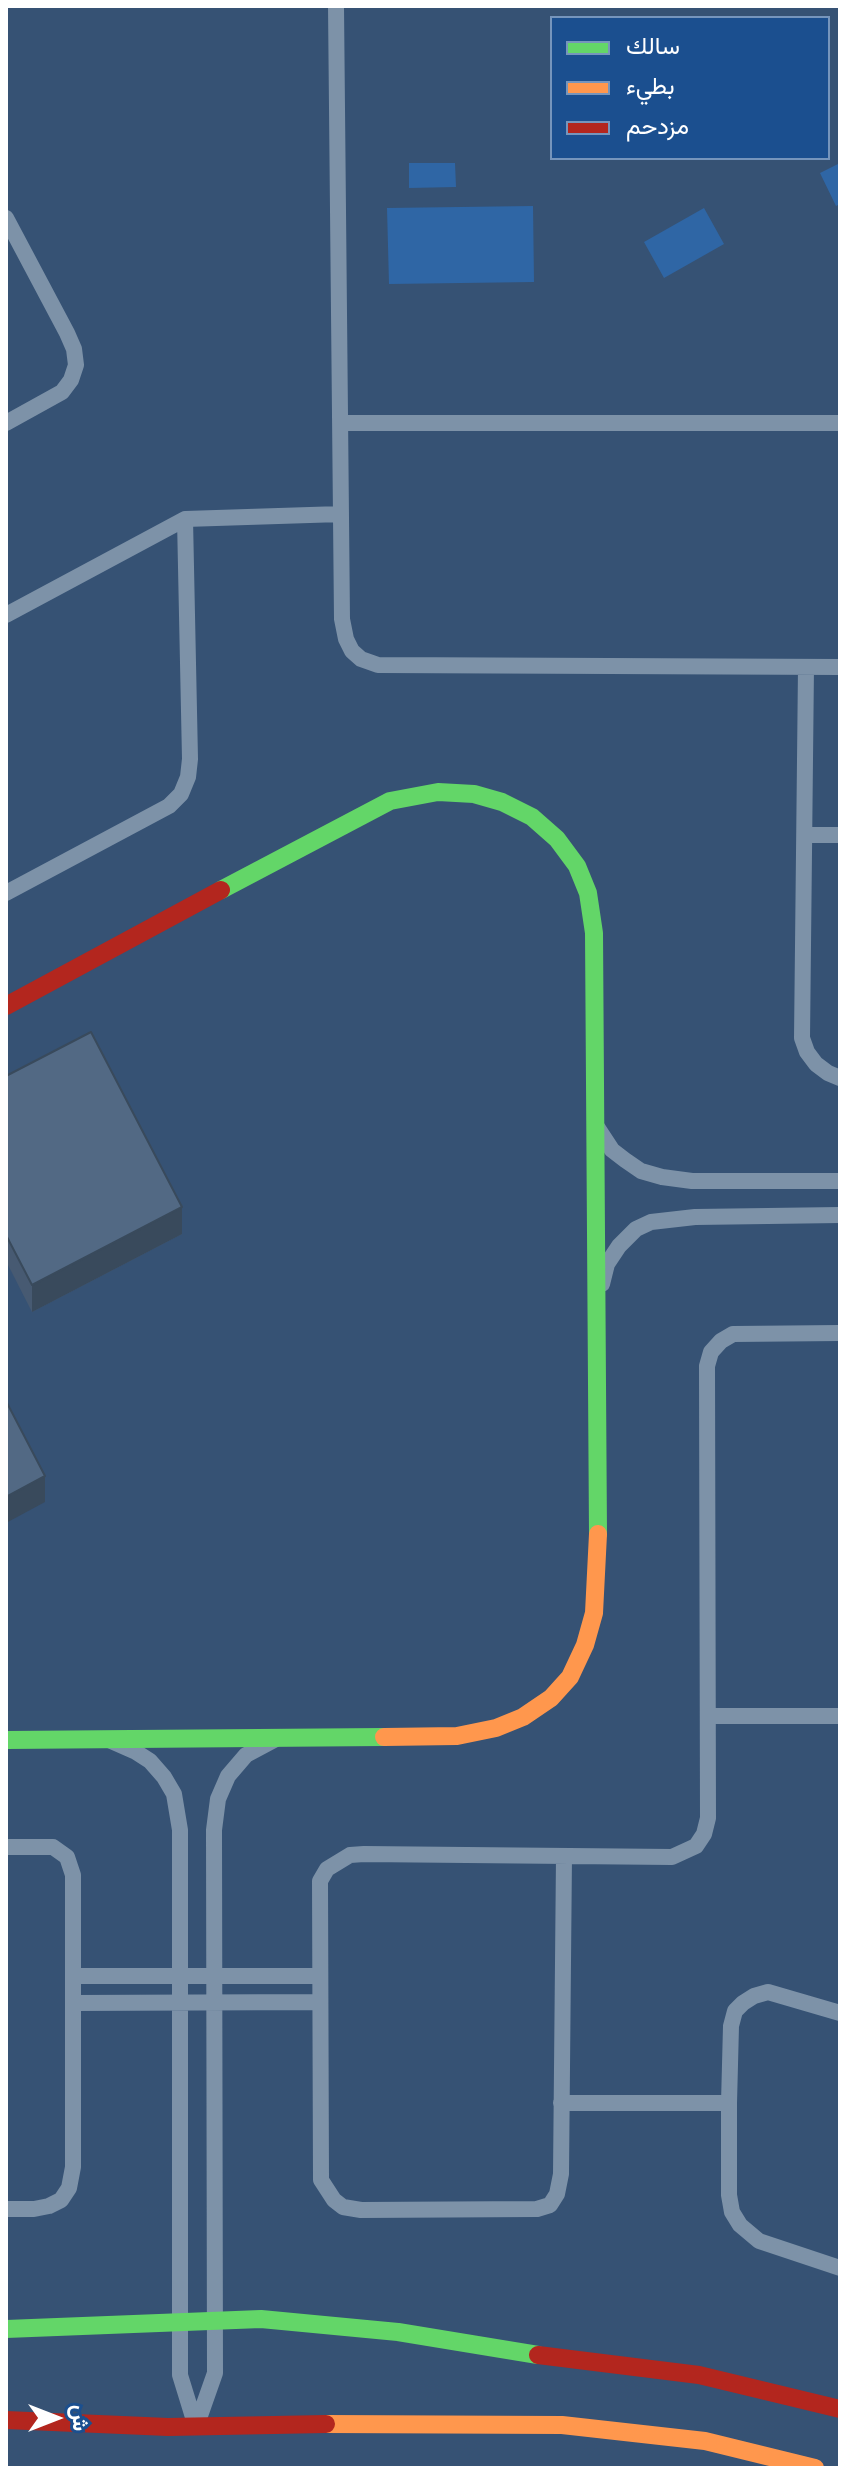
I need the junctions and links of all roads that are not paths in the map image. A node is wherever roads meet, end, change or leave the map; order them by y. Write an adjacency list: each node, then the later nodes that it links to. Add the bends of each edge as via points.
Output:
1 (336, 6): 4 (street)
2 (6, 218): 3 (street, via 67,333 76,365 62,392)
3 (6, 423)
4 (341, 423): 5 (street); 6 (street)
5 (840, 423)
6 (341, 514): 7 (street); 9 (street, via 346,639 361,659 378,665)
7 (185, 519): 8 (street); 13 (street, via 190,759 181,794 169,806)
8 (6, 615)
9 (806, 667): 10 (street); 11 (street)
10 (840, 667)
11 (806, 835): 12 (street); 15 (street, via 802,1038 816,1064)
12 (840, 835)
13 (6, 893)
14 (6, 1006): 16 (street, via 390,801 438,792 474,794 532,817 557,839 588,893 594,933)
15 (840, 1078)
16 (595, 1123): 17 (street, via 612,1150 641,1171 662,1177); 19 (street)
17 (840, 1181)
18 (840, 1215): 19 (street, via 651,1222 636,1229 607,1264)
19 (596, 1309): 23 (street, via 598,1571 594,1613 570,1677 551,1698 496,1728 457,1736)
20 (840, 1333): 21 (street, via 733,1334 711,1352)
21 (708, 1716): 22 (street); 27 (street, via 708,1818 696,1846 672,1857)
22 (840, 1716)
23 (279, 1738): 24 (street); 30 (street, via 246,1755 218,1799)
24 (106, 1739): 25 (street); 29 (street, via 150,1761 174,1794 180,1830)
25 (6, 1740)
26 (6, 1847): 28 (street, via 53,1847 67,1857 73,1875)
27 (564, 1856): 31 (street, via 364,1854 339,1860 320,1881); 37 (street)
28 (73, 1976): 29 (street); 33 (street)
29 (180, 1976): 30 (street); 34 (street)
30 (214, 1976): 31 (street); 35 (street)
31 (319, 1976): 32 (street)
32 (319, 2002): 35 (street); 37 (street, via 321,2180 343,2207 550,2205 561,2174)
33 (73, 2003): 34 (street); 39 (street, via 69,2188 49,2206)
34 (180, 2003): 35 (street); 42 (street)
35 (214, 2003): 41 (street)
36 (840, 2013): 38 (street, via 768,1992 743,2003 731,2026)
37 (561, 2103): 38 (street)
38 (729, 2103): 40 (street, via 729,2195 740,2225 759,2241)
39 (6, 2209)
40 (840, 2268)
41 (216, 2320): 42 (street); 44 (street, via 398,2332 699,2375); 46 (street, via 215,2373)
42 (180, 2322): 43 (street); 46 (street, via 180,2375)
43 (6, 2329)
44 (840, 2409)
45 (6, 2420): 46 (street)
46 (196, 2427): 47 (street, via 562,2425 705,2441)
47 (815, 2468)

